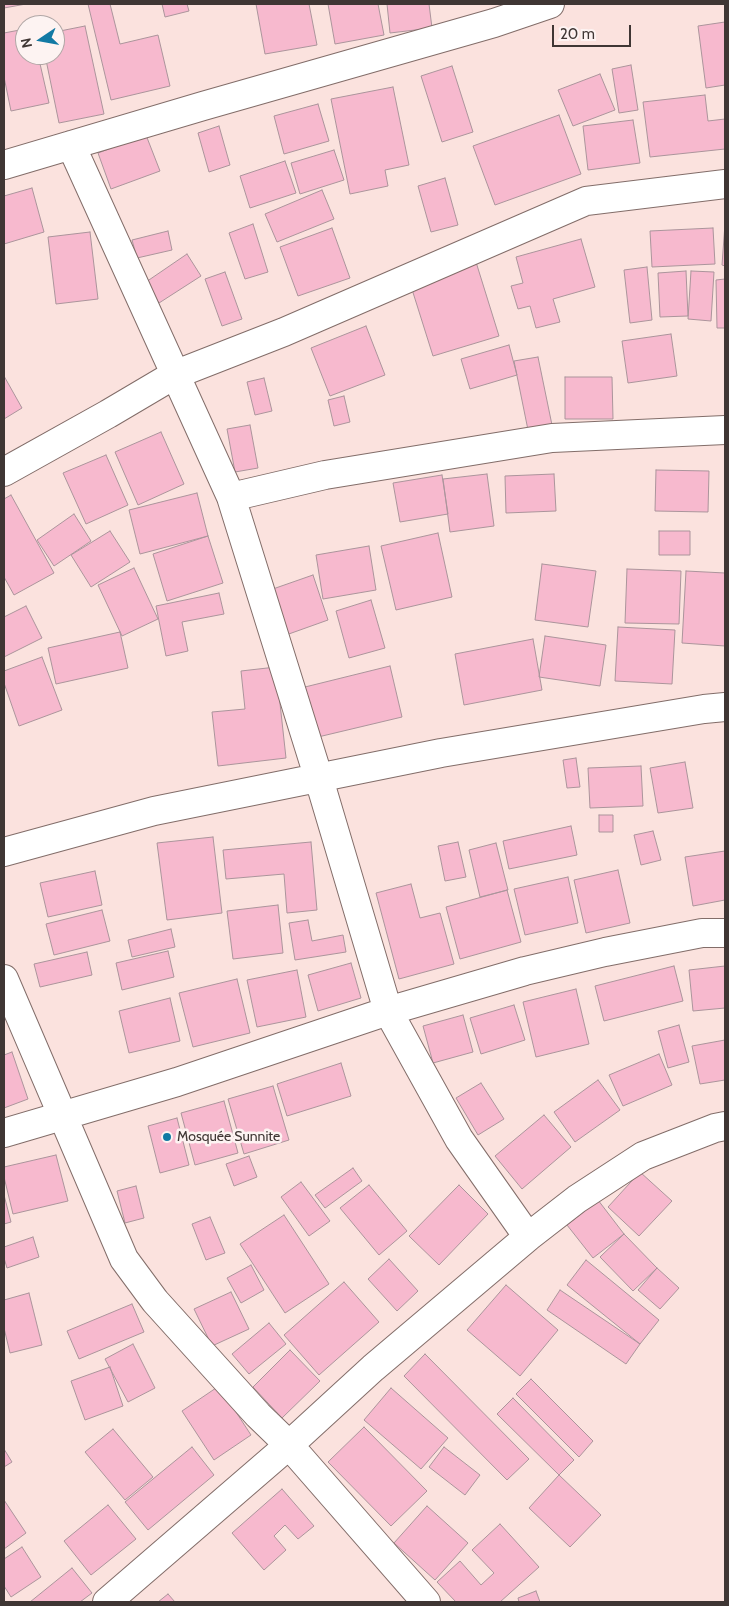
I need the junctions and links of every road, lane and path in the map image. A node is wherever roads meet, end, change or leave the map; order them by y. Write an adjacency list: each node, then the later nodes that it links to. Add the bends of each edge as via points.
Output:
1 (550, 4): 2 (street)
2 (71, 145): 3 (street); 5 (street)
3 (4, 165)
4 (725, 184): 5 (street, via 586,201 284,332)
5 (174, 375): 7 (street); 8 (street)
6 (725, 430): 8 (street, via 552,438 325,475)
7 (4, 472)
8 (231, 497): 10 (street)
9 (725, 707): 10 (street, via 451,752)
10 (319, 778): 11 (street, via 154,811); 14 (street)
11 (4, 852)
12 (725, 933): 14 (street, via 702,933 525,970)
13 (4, 979): 15 (street)
14 (388, 1011): 15 (street, via 177,1082); 18 (street, via 459,1139)
15 (62, 1116): 17 (street); 19 (street, via 124,1259 154,1301 258,1416)
16 (725, 1126): 18 (street, via 643,1156)
17 (4, 1133)
18 (528, 1237): 19 (street, via 373,1368)
19 (289, 1445): 20 (street); 21 (street)
20 (107, 1602)
21 (426, 1602)

